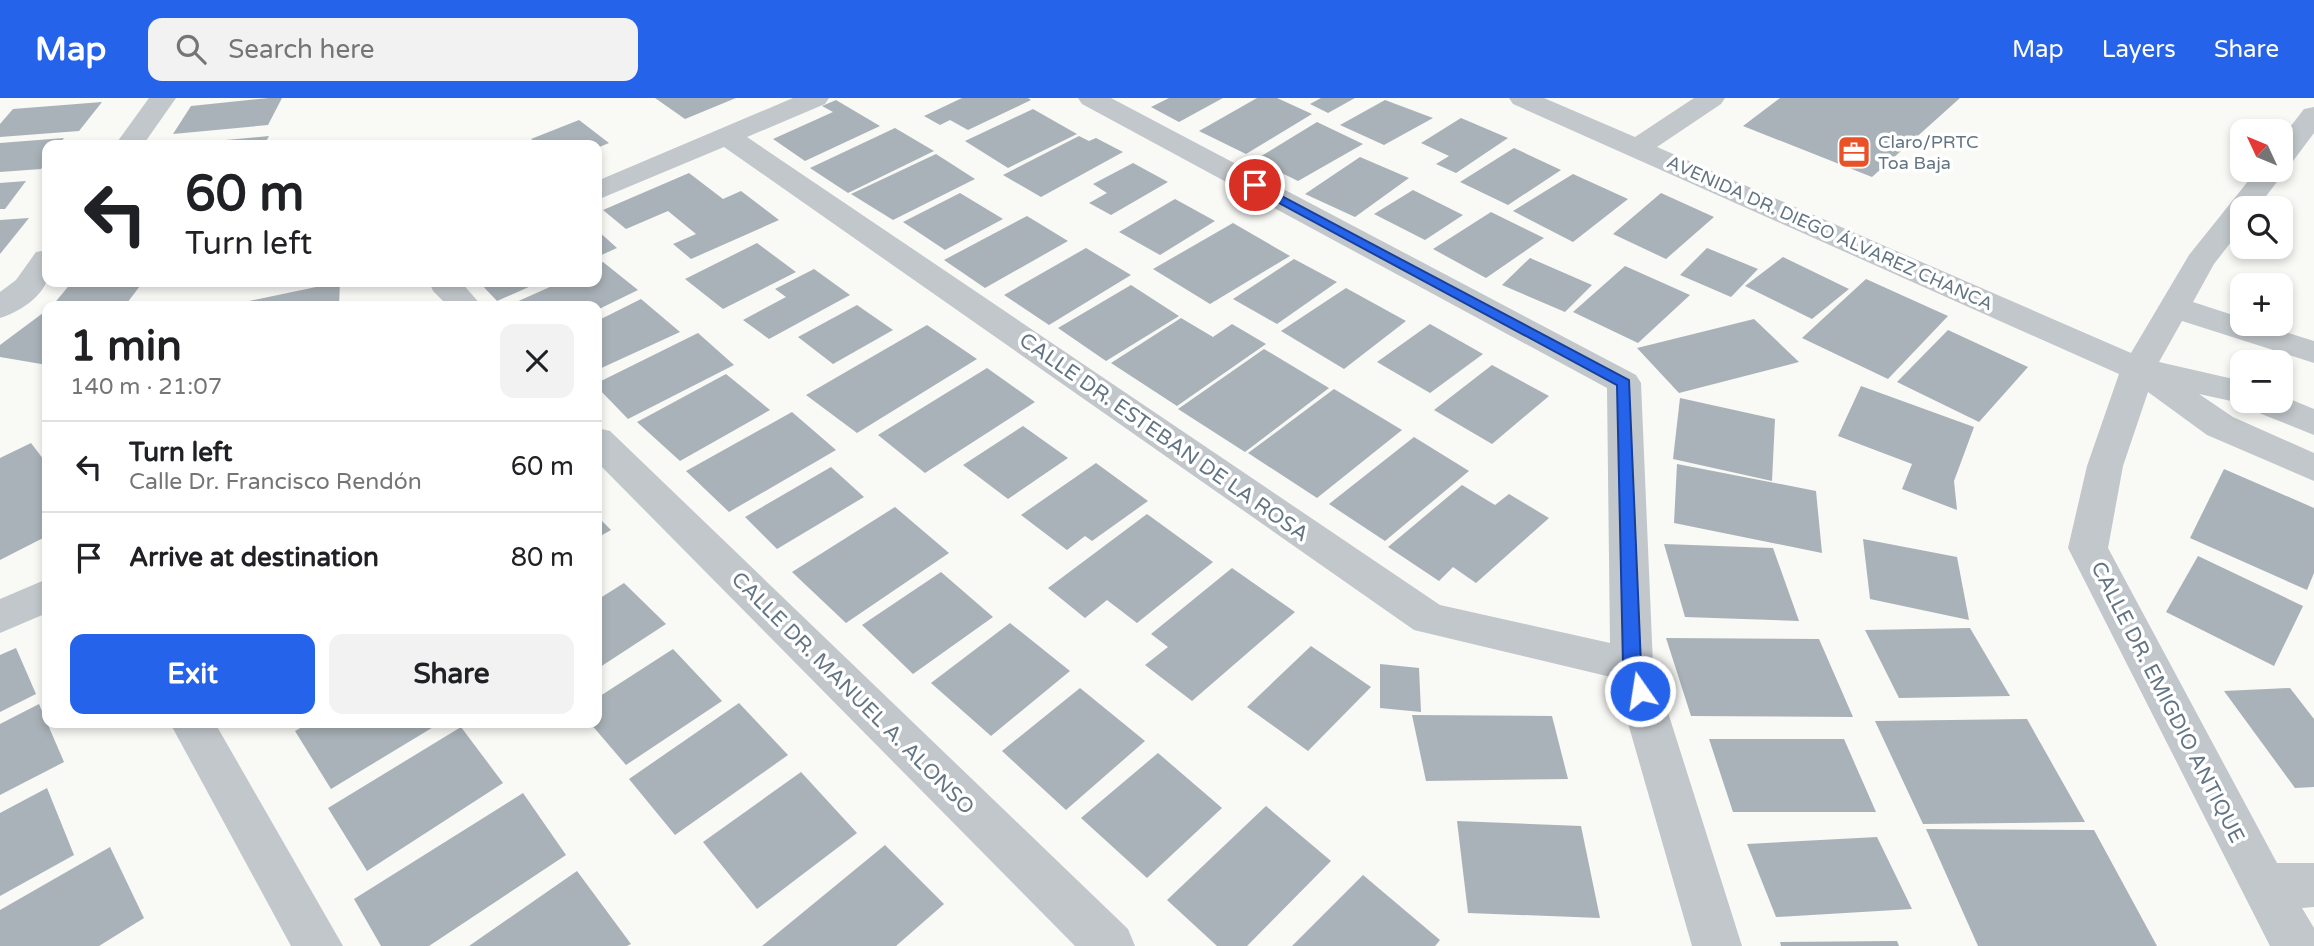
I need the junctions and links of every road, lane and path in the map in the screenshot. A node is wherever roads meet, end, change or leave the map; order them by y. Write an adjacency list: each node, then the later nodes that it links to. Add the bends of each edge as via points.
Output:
1 (163, 98): 8 (street)
2 (816, 98): 7 (street)
3 (1091, 98): 29 (street, via 1624,383)
4 (1522, 98): 10 (street, AVENIDA DR. DIEGO ÁLVAREZ CHANCA)
5 (1712, 98): 10 (street)
6 (2314, 115): 9 (street)
7 (727, 136): 12 (street); 29 (street, CALLE DR. ESTEBAN DE LA ROSA, via 1429,620)
8 (133, 140)
9 (2293, 142)
10 (1637, 148): 21 (street, AVENIDA DR. DIEGO ÁLVAREZ CHANCA)
11 (2263, 182): 13 (street, CALLE DR. EMIGDIO ANTIQUE)
12 (602, 189)
13 (2251, 196)
14 (2230, 223): 18 (street, CALLE DR. EMIGDIO ANTIQUE)
15 (42, 267): 19 (street, via 27,287)
16 (447, 287): 17 (street)
17 (461, 301)
18 (2173, 307): 20 (street); 21 (street, CALLE DR. EMIGDIO ANTIQUE)
19 (0, 308)
20 (2314, 352)
21 (2138, 369): 22 (street, AVENIDA DR. DIEGO ÁLVAREZ CHANCA); 26 (street, AVENIDA DR. DIEGO ÁLVAREZ CHANCA, via 2220,426); 32 (street, CALLE DR. EMIGDIO ANTIQUE, via 2105,466 2088,548)
22 (2230, 390)
23 (2290, 413): 24 (street)
24 (2314, 423)
25 (602, 445): 34 (street, CALLE DR. MANUEL A. ALONSO)
26 (2314, 468)
27 (42, 597): 28 (street)
28 (0, 617)
29 (1632, 665): 35 (street)
30 (195, 728): 33 (street)
31 (2314, 885): 32 (street)
32 (2263, 886): 36 (street, CALLE DR. EMIGDIO ANTIQUE)
33 (318, 946)
34 (1110, 946)
35 (1717, 946)
36 (2297, 946)

